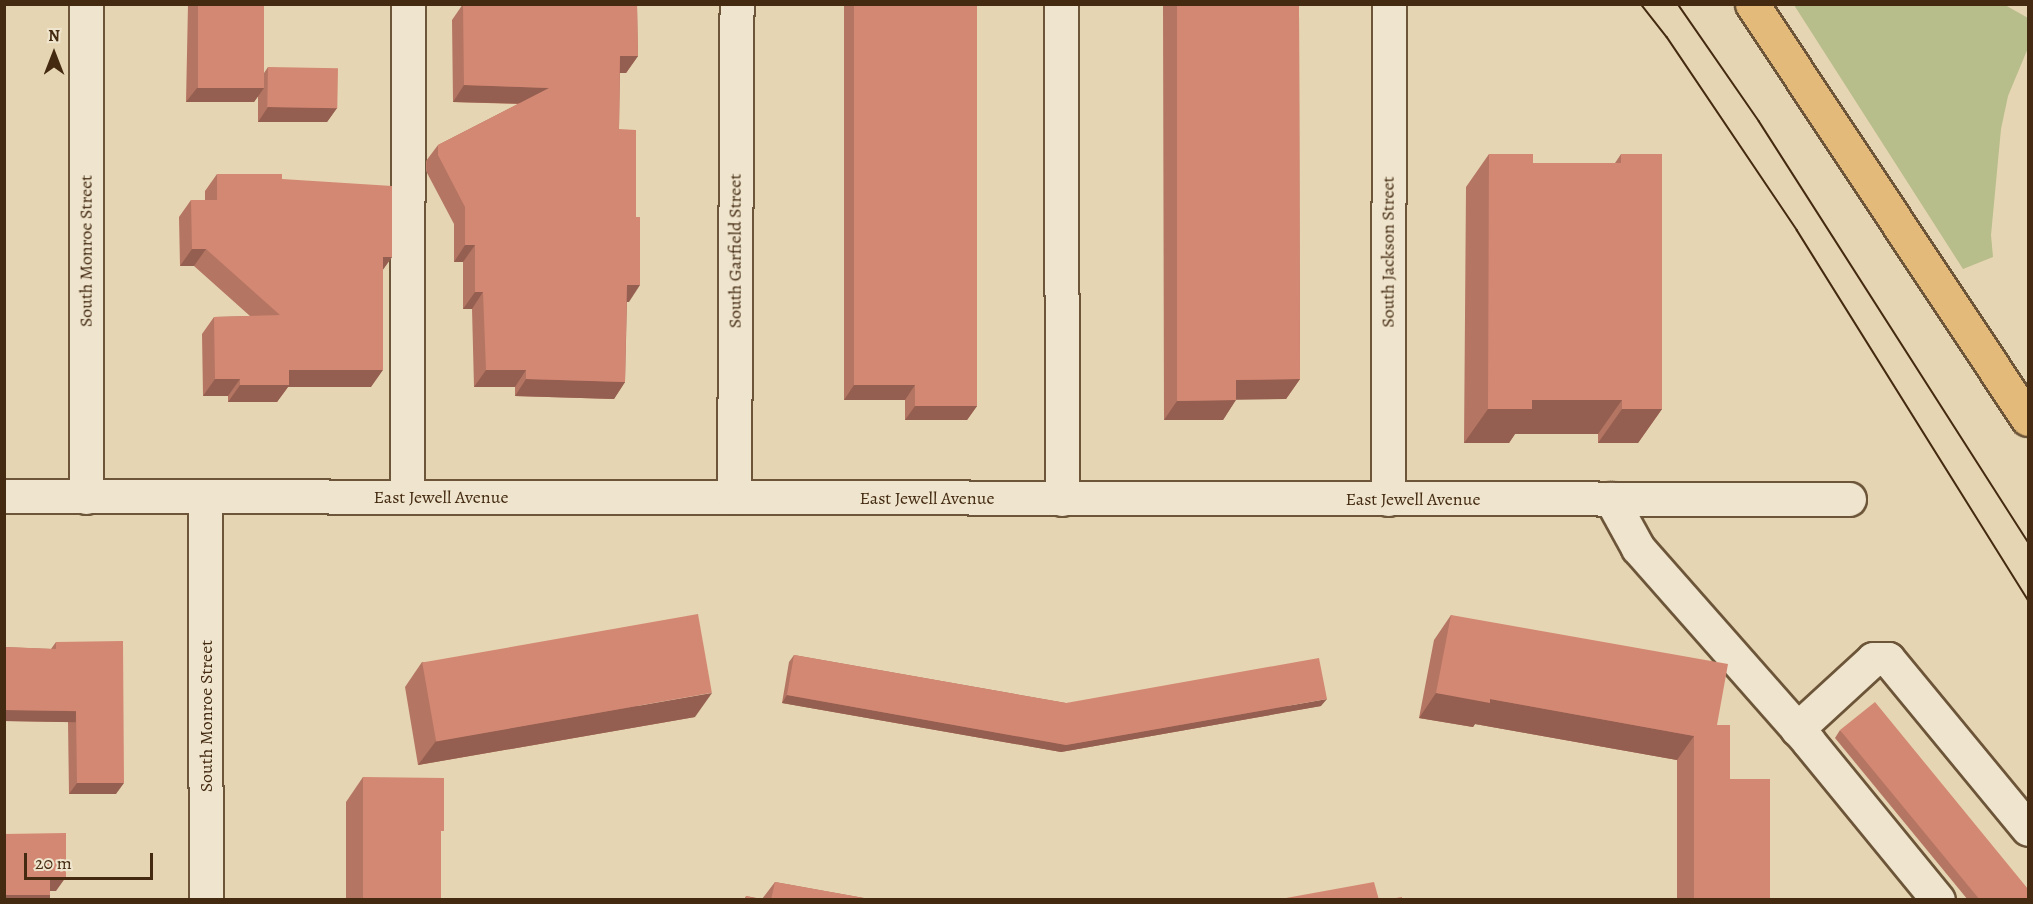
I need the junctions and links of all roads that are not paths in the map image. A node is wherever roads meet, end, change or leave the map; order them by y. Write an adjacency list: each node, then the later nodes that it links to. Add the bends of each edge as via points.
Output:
1 (86, 4): 9 (street, South Monroe Street)
2 (408, 4): 11 (street)
3 (736, 4): 12 (street, South Garfield Street)
4 (1061, 4): 13 (street)
5 (1389, 4): 14 (street, South Jackson Street)
6 (1752, 4): 7 (highway)
7 (2028, 419)
8 (4, 496): 9 (street, East Jewell Avenue)
9 (86, 497): 10 (street, East Jewell Avenue)
10 (205, 497): 11 (street, East Jewell Avenue); 19 (street, South Monroe Street)
11 (407, 497): 12 (street, East Jewell Avenue)
12 (734, 497): 13 (street, East Jewell Avenue)
13 (1062, 499): 14 (street, East Jewell Avenue)
14 (1388, 499): 15 (street, East Jewell Avenue)
15 (1611, 499): 16 (street, East Jewell Avenue); 17 (street, via 1638,548)
16 (1849, 499)
17 (1797, 729): 18 (street, via 1873,659 1888,659); 20 (street)
18 (2028, 829)
19 (206, 900)
20 (1938, 900)

